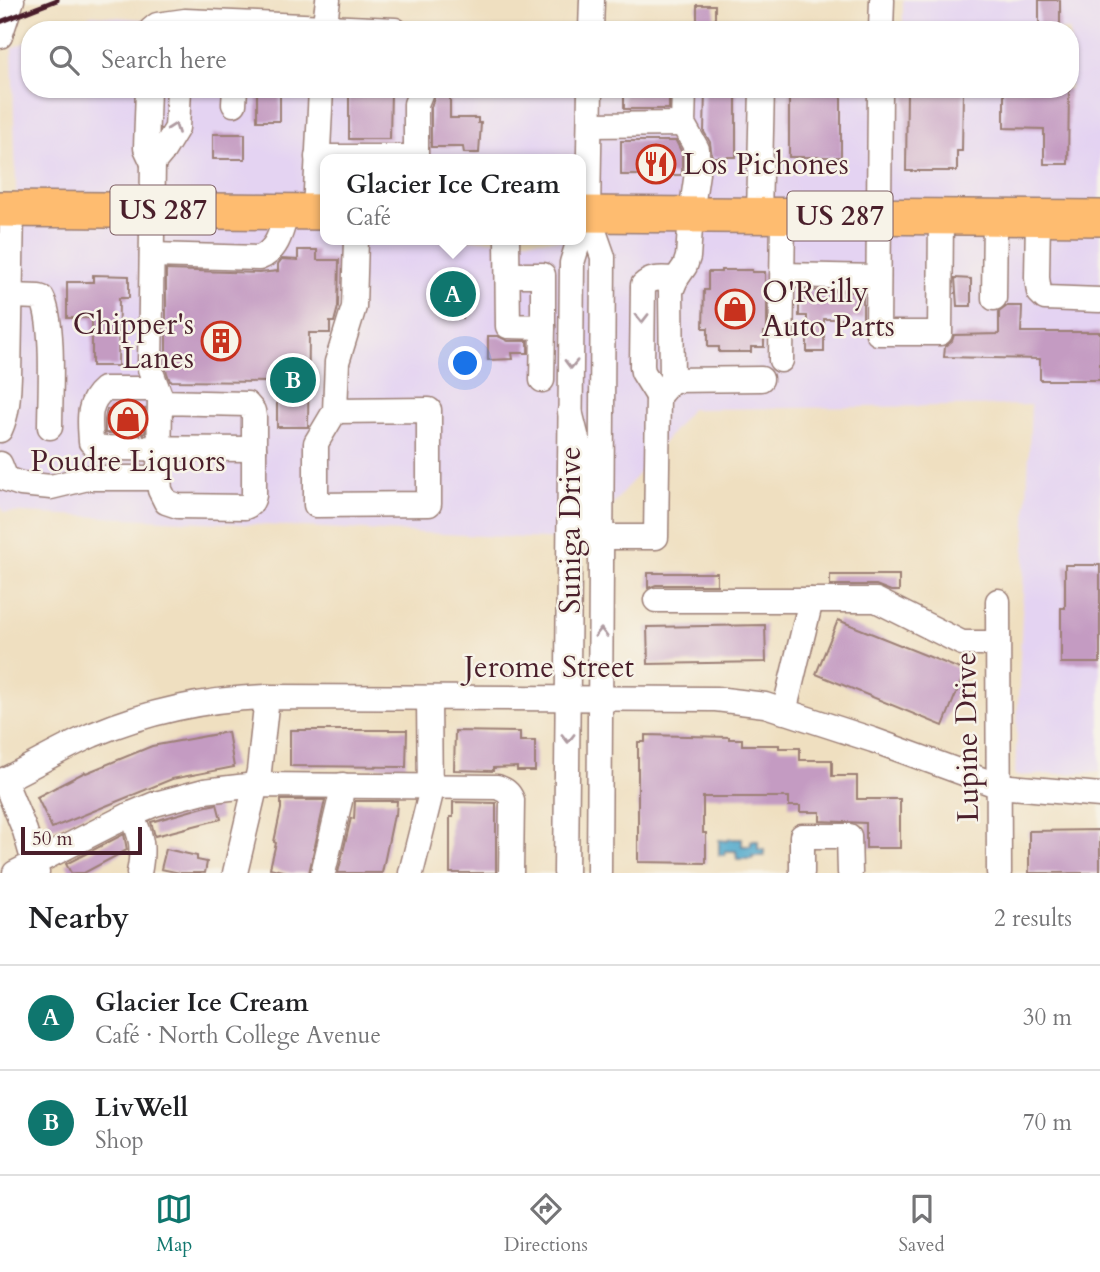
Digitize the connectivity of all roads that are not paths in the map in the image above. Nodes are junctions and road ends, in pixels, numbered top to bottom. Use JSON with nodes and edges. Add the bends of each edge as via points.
{"nodes":[{"id":1,"x":12,"y":0,"type":"edge"},
{"id":2,"x":328,"y":0,"type":"edge"},
{"id":3,"x":592,"y":0,"type":"edge"},
{"id":4,"x":881,"y":0,"type":"edge"},
{"id":5,"x":326,"y":21,"type":"edge"},
{"id":6,"x":591,"y":21,"type":"edge"},
{"id":7,"x":881,"y":21,"type":"edge"},
{"id":8,"x":0,"y":36,"type":"edge"},
{"id":9,"x":148,"y":98,"type":"edge"},
{"id":10,"x":179,"y":98,"type":"edge"},
{"id":11,"x":320,"y":98,"type":"edge"},
{"id":12,"x":418,"y":98,"type":"edge"},
{"id":13,"x":590,"y":98,"type":"edge"},
{"id":14,"x":684,"y":98,"type":"edge"},
{"id":15,"x":763,"y":98,"type":"edge"},
{"id":16,"x":880,"y":98,"type":"edge"},
{"id":17,"x":683,"y":124,"type":"junction"},
{"id":18,"x":590,"y":125,"type":"junction"},
{"id":19,"x":416,"y":154,"type":"edge"},
{"id":20,"x":317,"y":157,"type":"junction"},
{"id":21,"x":320,"y":157,"type":"edge"},
{"id":22,"x":153,"y":163,"type":"junction"},
{"id":23,"x":586,"y":176,"type":"edge"},
{"id":24,"x":6,"y":209,"type":"edge"},
{"id":25,"x":152,"y":210,"type":"junction"},
{"id":26,"x":309,"y":211,"type":"edge"},
{"id":27,"x":691,"y":215,"type":"junction"},
{"id":28,"x":771,"y":215,"type":"junction"},
{"id":29,"x":879,"y":216,"type":"junction"},
{"id":30,"x":942,"y":217,"type":"junction"},
{"id":31,"x":995,"y":217,"type":"junction"},
{"id":32,"x":1038,"y":217,"type":"junction"},
{"id":33,"x":1100,"y":218,"type":"edge"},
{"id":34,"x":586,"y":226,"type":"edge"},
{"id":35,"x":586,"y":232,"type":"edge"},
{"id":36,"x":356,"y":245,"type":"edge"},
{"id":37,"x":507,"y":245,"type":"edge"},
{"id":38,"x":577,"y":245,"type":"edge"},
{"id":39,"x":152,"y":255,"type":"junction"},
{"id":40,"x":6,"y":260,"type":"edge"},
{"id":41,"x":508,"y":275,"type":"junction"},
{"id":42,"x":783,"y":275,"type":"junction"},
{"id":43,"x":878,"y":277,"type":"junction"},
{"id":44,"x":10,"y":296,"type":"junction"},
{"id":45,"x":994,"y":298,"type":"dead end"},
{"id":46,"x":1100,"y":300,"type":"edge"},
{"id":47,"x":543,"y":327,"type":"junction"},
{"id":48,"x":781,"y":360,"type":"dead end"},
{"id":49,"x":5,"y":376,"type":"edge"},
{"id":50,"x":761,"y":379,"type":"dead end"},
{"id":51,"x":542,"y":380,"type":"dead end"},
{"id":52,"x":665,"y":388,"type":"junction"},
{"id":53,"x":158,"y":396,"type":"junction"},
{"id":54,"x":335,"y":411,"type":"junction"},
{"id":55,"x":570,"y":411,"type":"junction"},
{"id":56,"x":50,"y":427,"type":"dead end"},
{"id":57,"x":0,"y":430,"type":"edge"},
{"id":58,"x":159,"y":447,"type":"junction"},
{"id":59,"x":254,"y":449,"type":"junction"},
{"id":60,"x":0,"y":464,"type":"edge"},
{"id":61,"x":159,"y":478,"type":"junction"},
{"id":62,"x":601,"y":537,"type":"junction"},
{"id":63,"x":656,"y":600,"type":"dead end"},
{"id":64,"x":811,"y":600,"type":"junction"},
{"id":65,"x":998,"y":601,"type":"dead end"},
{"id":66,"x":997,"y":643,"type":"junction"},
{"id":67,"x":267,"y":697,"type":"junction"},
{"id":68,"x":429,"y":699,"type":"junction"},
{"id":69,"x":568,"y":699,"type":"junction"},
{"id":70,"x":600,"y":699,"type":"junction"},
{"id":71,"x":785,"y":712,"type":"junction"},
{"id":72,"x":2,"y":781,"type":"edge"},
{"id":73,"x":256,"y":785,"type":"junction"},
{"id":74,"x":342,"y":785,"type":"junction"},
{"id":75,"x":431,"y":786,"type":"junction"},
{"id":76,"x":999,"y":786,"type":"junction"},
{"id":77,"x":1100,"y":795,"type":"edge"},
{"id":78,"x":131,"y":814,"type":"junction"},
{"id":79,"x":29,"y":870,"type":"edge"},
{"id":80,"x":139,"y":873,"type":"edge"},
{"id":81,"x":235,"y":873,"type":"edge"},
{"id":82,"x":323,"y":873,"type":"edge"},
{"id":83,"x":411,"y":873,"type":"edge"},
{"id":84,"x":511,"y":873,"type":"edge"},
{"id":85,"x":566,"y":873,"type":"edge"},
{"id":86,"x":599,"y":873,"type":"edge"},
{"id":87,"x":802,"y":873,"type":"edge"},
{"id":88,"x":850,"y":873,"type":"edge"},
{"id":89,"x":999,"y":873,"type":"edge"}],
"edges":[{"from":1,"to":8,"type":"street"},
{"from":2,"to":5,"type":"street"},
{"from":3,"to":6,"type":"street"},
{"from":4,"to":7,"type":"street"},
{"from":9,"to":22,"type":"street","via":[[146,148]]},
{"from":22,"to":10,"type":"street","one_way":true,"via":[[177,128]]},
{"from":11,"to":20,"type":"street"},
{"from":12,"to":19,"type":"street"},
{"from":13,"to":18,"type":"street"},
{"from":14,"to":17,"type":"street"},
{"from":15,"to":28,"type":"street"},
{"from":16,"to":29,"type":"street"},
{"from":17,"to":18,"type":"street"},
{"from":17,"to":27,"type":"street","via":[[697,149]]},
{"from":18,"to":23,"type":"street"},
{"from":20,"to":21,"type":"street"},
{"from":20,"to":26,"type":"street"},
{"from":22,"to":25,"type":"street"},
{"from":24,"to":25,"type":"highway","number":"US 287"},
{"from":24,"to":40,"type":"street"},
{"from":25,"to":26,"type":"highway","number":"US 287"},
{"from":25,"to":39,"type":"street"},
{"from":26,"to":39,"type":"street","via":[[259,258]]},
{"from":27,"to":28,"type":"highway","number":"US 287"},
{"from":27,"to":34,"type":"highway","number":"US 287"},
{"from":27,"to":52,"type":"street","via":[[688,257],[671,291]]},
{"from":28,"to":29,"type":"highway","number":"US 287"},
{"from":28,"to":42,"type":"street"},
{"from":29,"to":30,"type":"highway","number":"US 287"},
{"from":29,"to":43,"type":"street"},
{"from":30,"to":31,"type":"highway","number":"US 287"},
{"from":30,"to":43,"type":"street","via":[[940,333],[878,333]]},
{"from":31,"to":32,"type":"highway","number":"US 287"},
{"from":31,"to":45,"type":"street"},
{"from":32,"to":33,"type":"highway","number":"US 287"},
{"from":32,"to":46,"type":"street","via":[[1039,292],[1045,298]]},
{"from":35,"to":62,"type":"street","name":"Suniga Drive","via":[[603,257]]},
{"from":36,"to":54,"type":"street","via":[[354,307],[337,362]]},
{"from":37,"to":41,"type":"street"},
{"from":38,"to":55,"type":"street","name":"Suniga Drive","one_way":true,"via":[[572,263]]},
{"from":39,"to":53,"type":"street","via":[[150,369]]},
{"from":40,"to":44,"type":"street"},
{"from":41,"to":47,"type":"street","via":[[508,326]]},
{"from":41,"to":47,"type":"street","via":[[543,275]]},
{"from":42,"to":43,"type":"street"},
{"from":42,"to":48,"type":"street"},
{"from":44,"to":49,"type":"street"},
{"from":44,"to":56,"type":"street","via":[[44,301],[50,342]]},
{"from":47,"to":51,"type":"street"},
{"from":49,"to":57,"type":"street","via":[[8,403]]},
{"from":50,"to":52,"type":"street"},
{"from":52,"to":62,"type":"street","via":[[656,537]]},
{"from":53,"to":58,"type":"street"},
{"from":53,"to":58,"type":"street","via":[[104,389],[95,397],[89,414],[91,442],[97,447]]},
{"from":53,"to":59,"type":"street","via":[[247,404],[254,416]]},
{"from":54,"to":54,"type":"street","via":[[316,443],[316,505],[429,504],[429,410]]},
{"from":55,"to":62,"type":"street","via":[[588,482],[589,526]]},
{"from":55,"to":69,"type":"street","name":"Suniga Drive"},
{"from":58,"to":59,"type":"street"},
{"from":58,"to":61,"type":"street"},
{"from":59,"to":61,"type":"street","via":[[254,495],[249,506],[178,506],[166,502]]},
{"from":60,"to":61,"type":"street","via":[[6,479],[36,486],[88,478]]},
{"from":70,"to":62,"type":"street","name":"Suniga Drive","one_way":true},
{"from":63,"to":64,"type":"street"},
{"from":64,"to":66,"type":"street","via":[[876,600],[962,643]]},
{"from":64,"to":71,"type":"street"},
{"from":65,"to":66,"type":"street","name":"Lupine Drive"},
{"from":66,"to":76,"type":"street","name":"Lupine Drive"},
{"from":67,"to":68,"type":"street","name":"Jerome Street"},
{"from":67,"to":72,"type":"street","name":"Jerome Street","via":[[216,701],[124,723]]},
{"from":67,"to":73,"type":"street"},
{"from":68,"to":69,"type":"street","name":"Jerome Street"},
{"from":68,"to":75,"type":"street"},
{"from":69,"to":70,"type":"street","name":"Jerome Street"},
{"from":69,"to":85,"type":"street","name":"Suniga Drive","one_way":true},
{"from":70,"to":71,"type":"street","name":"Jerome Street","via":[[716,699]]},
{"from":70,"to":86,"type":"street","name":"Suniga Drive"},
{"from":71,"to":76,"type":"street","name":"Jerome Street"},
{"from":72,"to":79,"type":"street","via":[[24,831]]},
{"from":73,"to":74,"type":"street"},
{"from":73,"to":78,"type":"street","via":[[191,793]]},
{"from":73,"to":81,"type":"street"},
{"from":74,"to":75,"type":"street"},
{"from":74,"to":82,"type":"street"},
{"from":75,"to":83,"type":"street"},
{"from":75,"to":84,"type":"street","via":[[497,787],[510,794]]},
{"from":76,"to":77,"type":"street","name":"Jerome Street"},
{"from":76,"to":89,"type":"street","name":"Lupine Drive"},
{"from":78,"to":79,"type":"street"},
{"from":78,"to":80,"type":"street","via":[[142,838]]},
{"from":87,"to":88,"type":"street","via":[[802,836],[849,836]]}]}
